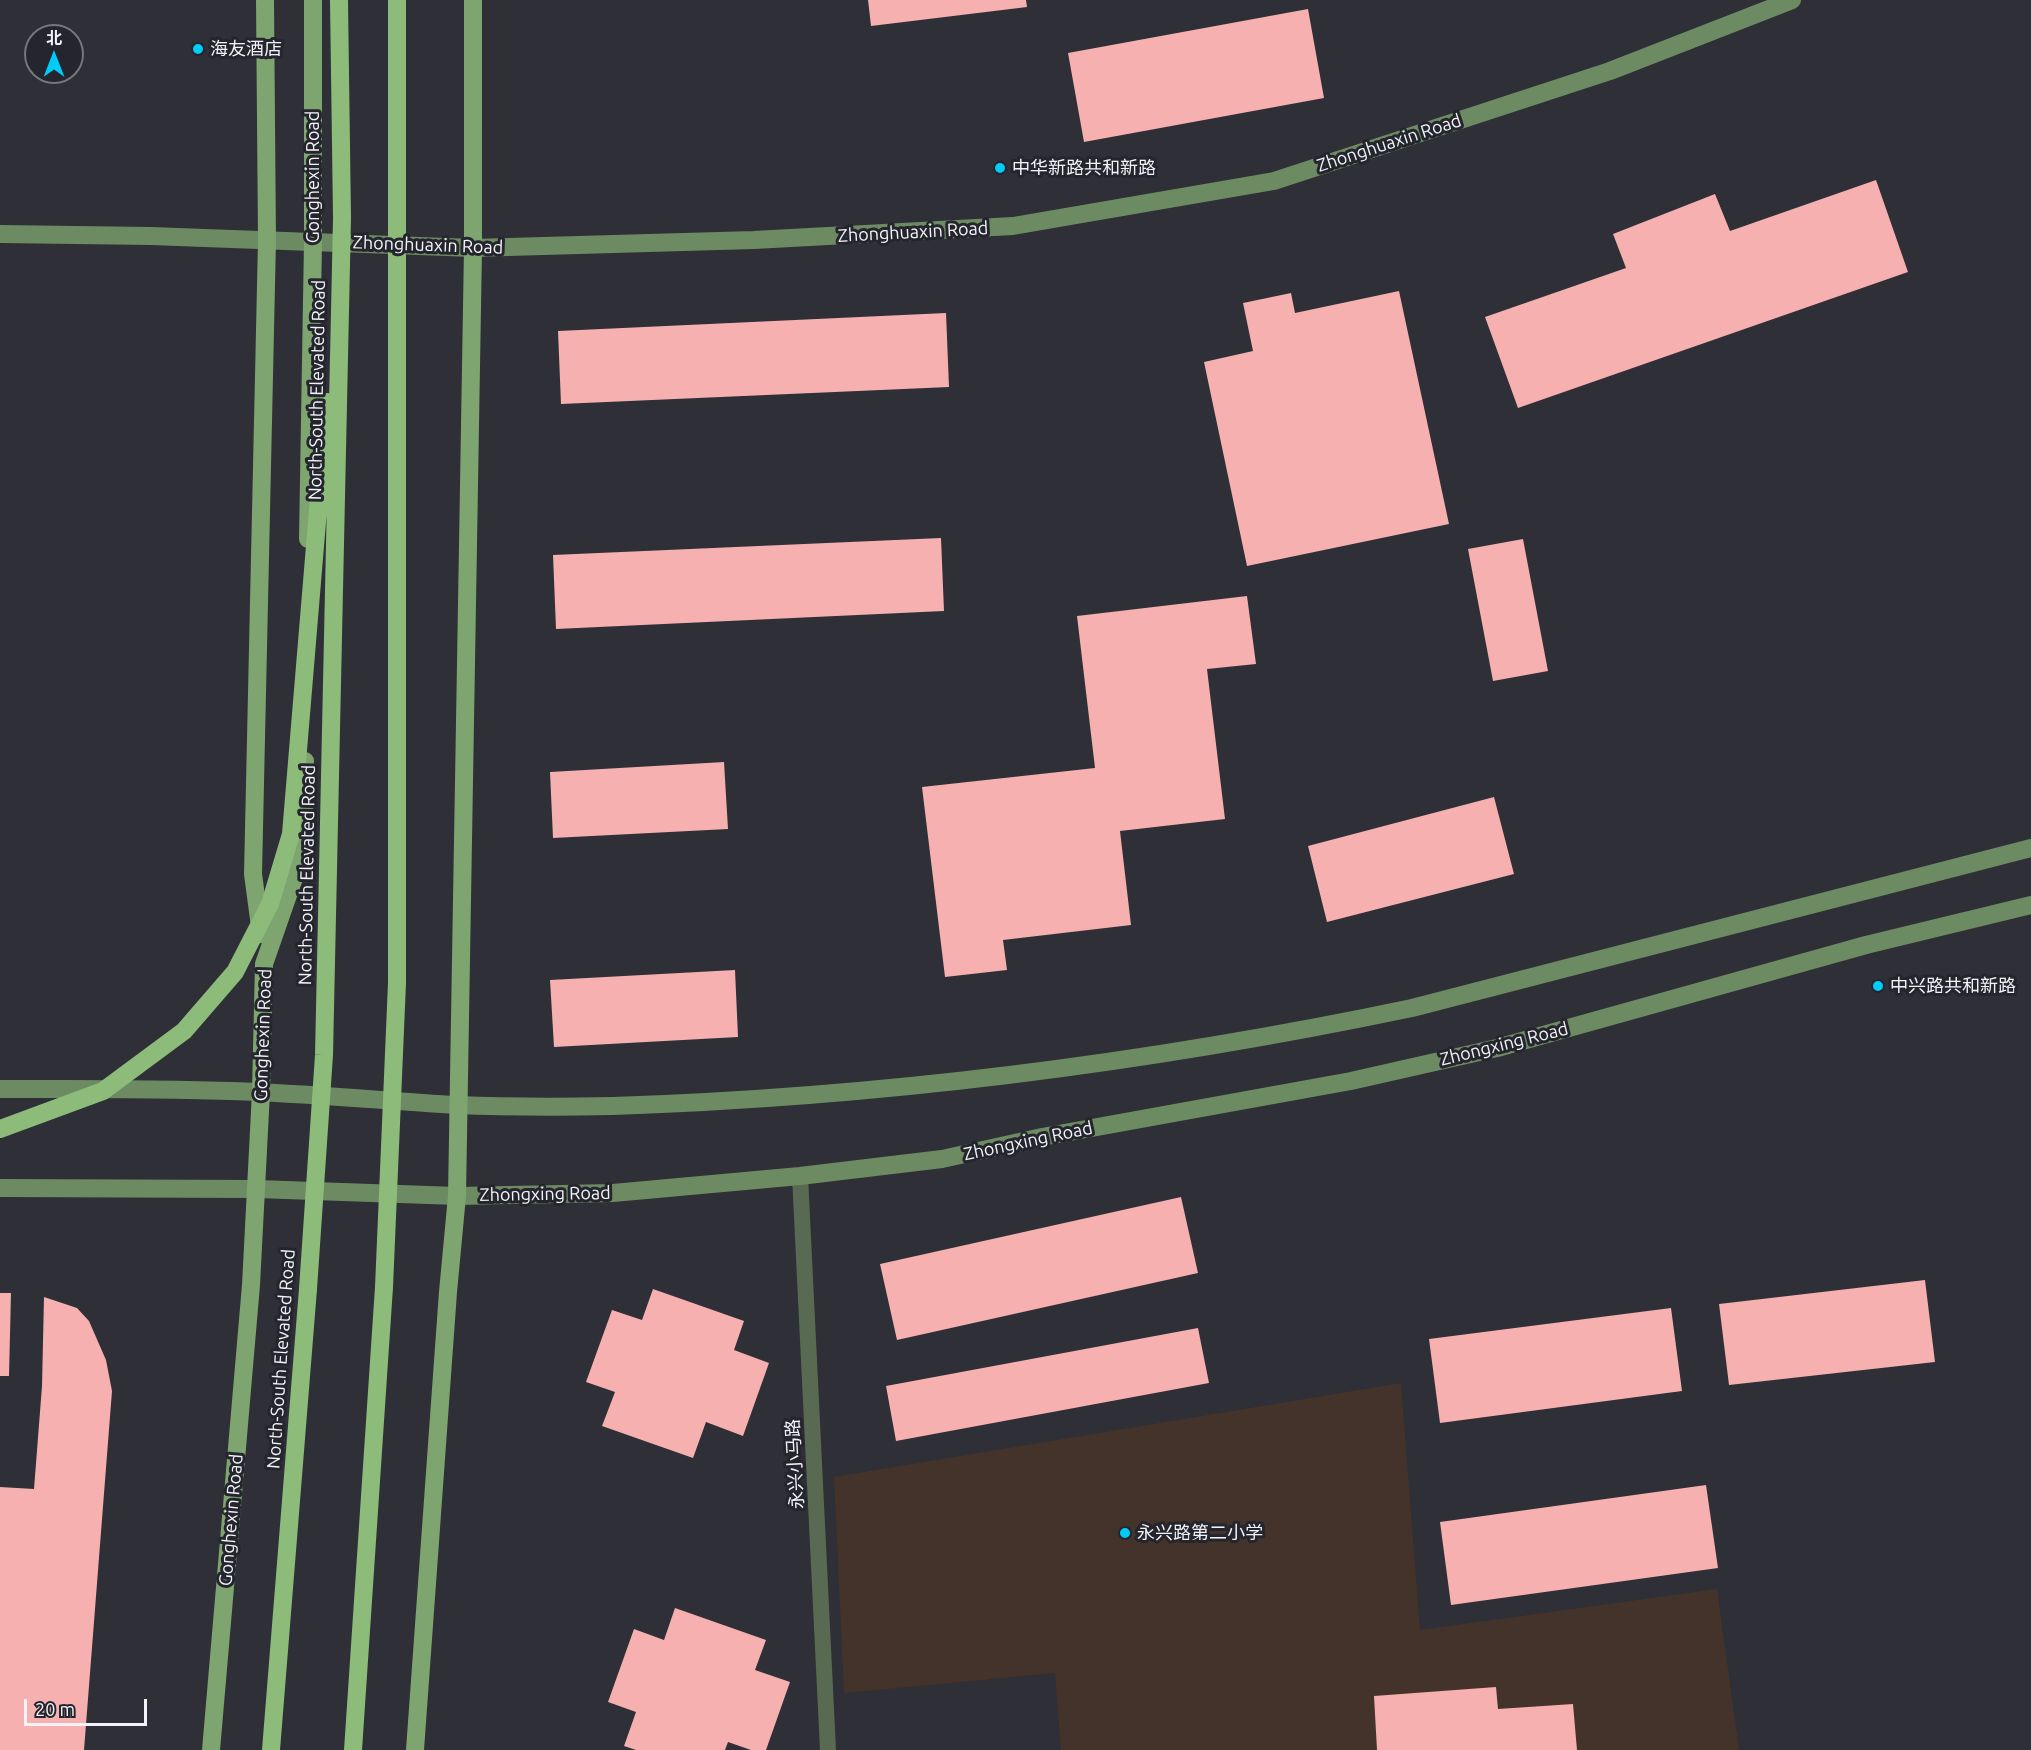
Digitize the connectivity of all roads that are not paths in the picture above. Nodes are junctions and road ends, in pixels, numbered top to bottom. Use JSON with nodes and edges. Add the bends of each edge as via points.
{"nodes":[{"id":1,"x":265,"y":0,"type":"edge"},
{"id":2,"x":313,"y":0,"type":"edge"},
{"id":3,"x":339,"y":0,"type":"edge"},
{"id":4,"x":397,"y":0,"type":"edge"},
{"id":5,"x":473,"y":0,"type":"edge"},
{"id":6,"x":1792,"y":0,"type":"edge"},
{"id":7,"x":342,"y":218,"type":"junction"},
{"id":8,"x":0,"y":234,"type":"edge"},
{"id":9,"x":267,"y":240,"type":"junction"},
{"id":10,"x":313,"y":241,"type":"junction"},
{"id":11,"x":473,"y":248,"type":"junction"},
{"id":12,"x":2031,"y":848,"type":"edge"},
{"id":13,"x":2031,"y":905,"type":"edge"},
{"id":14,"x":264,"y":964,"type":"junction"},
{"id":15,"x":0,"y":1089,"type":"edge"},
{"id":16,"x":261,"y":1092,"type":"junction"},
{"id":17,"x":460,"y":1105,"type":"junction"},
{"id":18,"x":0,"y":1129,"type":"edge"},
{"id":19,"x":800,"y":1176,"type":"junction"},
{"id":20,"x":0,"y":1188,"type":"edge"},
{"id":21,"x":257,"y":1189,"type":"junction"},
{"id":22,"x":457,"y":1196,"type":"junction"},
{"id":23,"x":211,"y":1750,"type":"edge"},
{"id":24,"x":271,"y":1750,"type":"edge"},
{"id":25,"x":353,"y":1750,"type":"edge"},
{"id":26,"x":415,"y":1750,"type":"edge"},
{"id":27,"x":828,"y":1750,"type":"edge"}],
"edges":[{"from":1,"to":9,"type":"main road"},
{"from":2,"to":10,"type":"main road","name":"Gonghexin Road"},
{"from":3,"to":7,"type":"highway","name":"North-South Elevated Road"},
{"from":4,"to":25,"type":"highway","bridge":true,"via":[[397,983],[384,1287]]},
{"from":5,"to":11,"type":"main road"},
{"from":6,"to":11,"type":"main road","name":"Zhonghuaxin Road","via":[[1610,71],[1274,181],[1013,226],[754,240]]},
{"from":7,"to":18,"type":"highway","bridge":true,"via":[[291,834],[270,904],[235,972],[184,1031],[103,1091]]},
{"from":7,"to":24,"type":"highway","name":"North-South Elevated Road","bridge":true,"via":[[324,1055]]},
{"from":8,"to":9,"type":"main road","name":"Zhonghuaxin Road"},
{"from":9,"to":10,"type":"main road","name":"Zhonghuaxin Road"},
{"from":9,"to":14,"type":"main road","via":[[253,874]]},
{"from":10,"to":11,"type":"main road","name":"Zhonghuaxin Road"},
{"from":10,"to":14,"type":"main road","name":"Gonghexin Road","via":[[303,852]]},
{"from":11,"to":17,"type":"main road"},
{"from":12,"to":17,"type":"main road","via":[[1412,1008],[1191,1049],[938,1085],[824,1094],[610,1106]]},
{"from":13,"to":19,"type":"main road","name":"Zhongxing Road","via":[[1866,945],[1497,1048],[1351,1081],[1042,1137],[942,1160]]},
{"from":14,"to":16,"type":"main road","name":"Gonghexin Road"},
{"from":15,"to":16,"type":"main road"},
{"from":16,"to":17,"type":"main road"},
{"from":16,"to":21,"type":"main road","name":"Gonghexin Road"},
{"from":17,"to":22,"type":"main road"},
{"from":19,"to":22,"type":"main road","name":"Zhongxing Road","via":[[613,1193]]},
{"from":19,"to":27,"type":"lane","name":"永兴小马路"},
{"from":20,"to":21,"type":"main road","name":"Zhongxing Road"},
{"from":21,"to":22,"type":"main road","name":"Zhongxing Road"},
{"from":21,"to":23,"type":"main road","name":"Gonghexin Road"},
{"from":22,"to":26,"type":"main road"}]}
